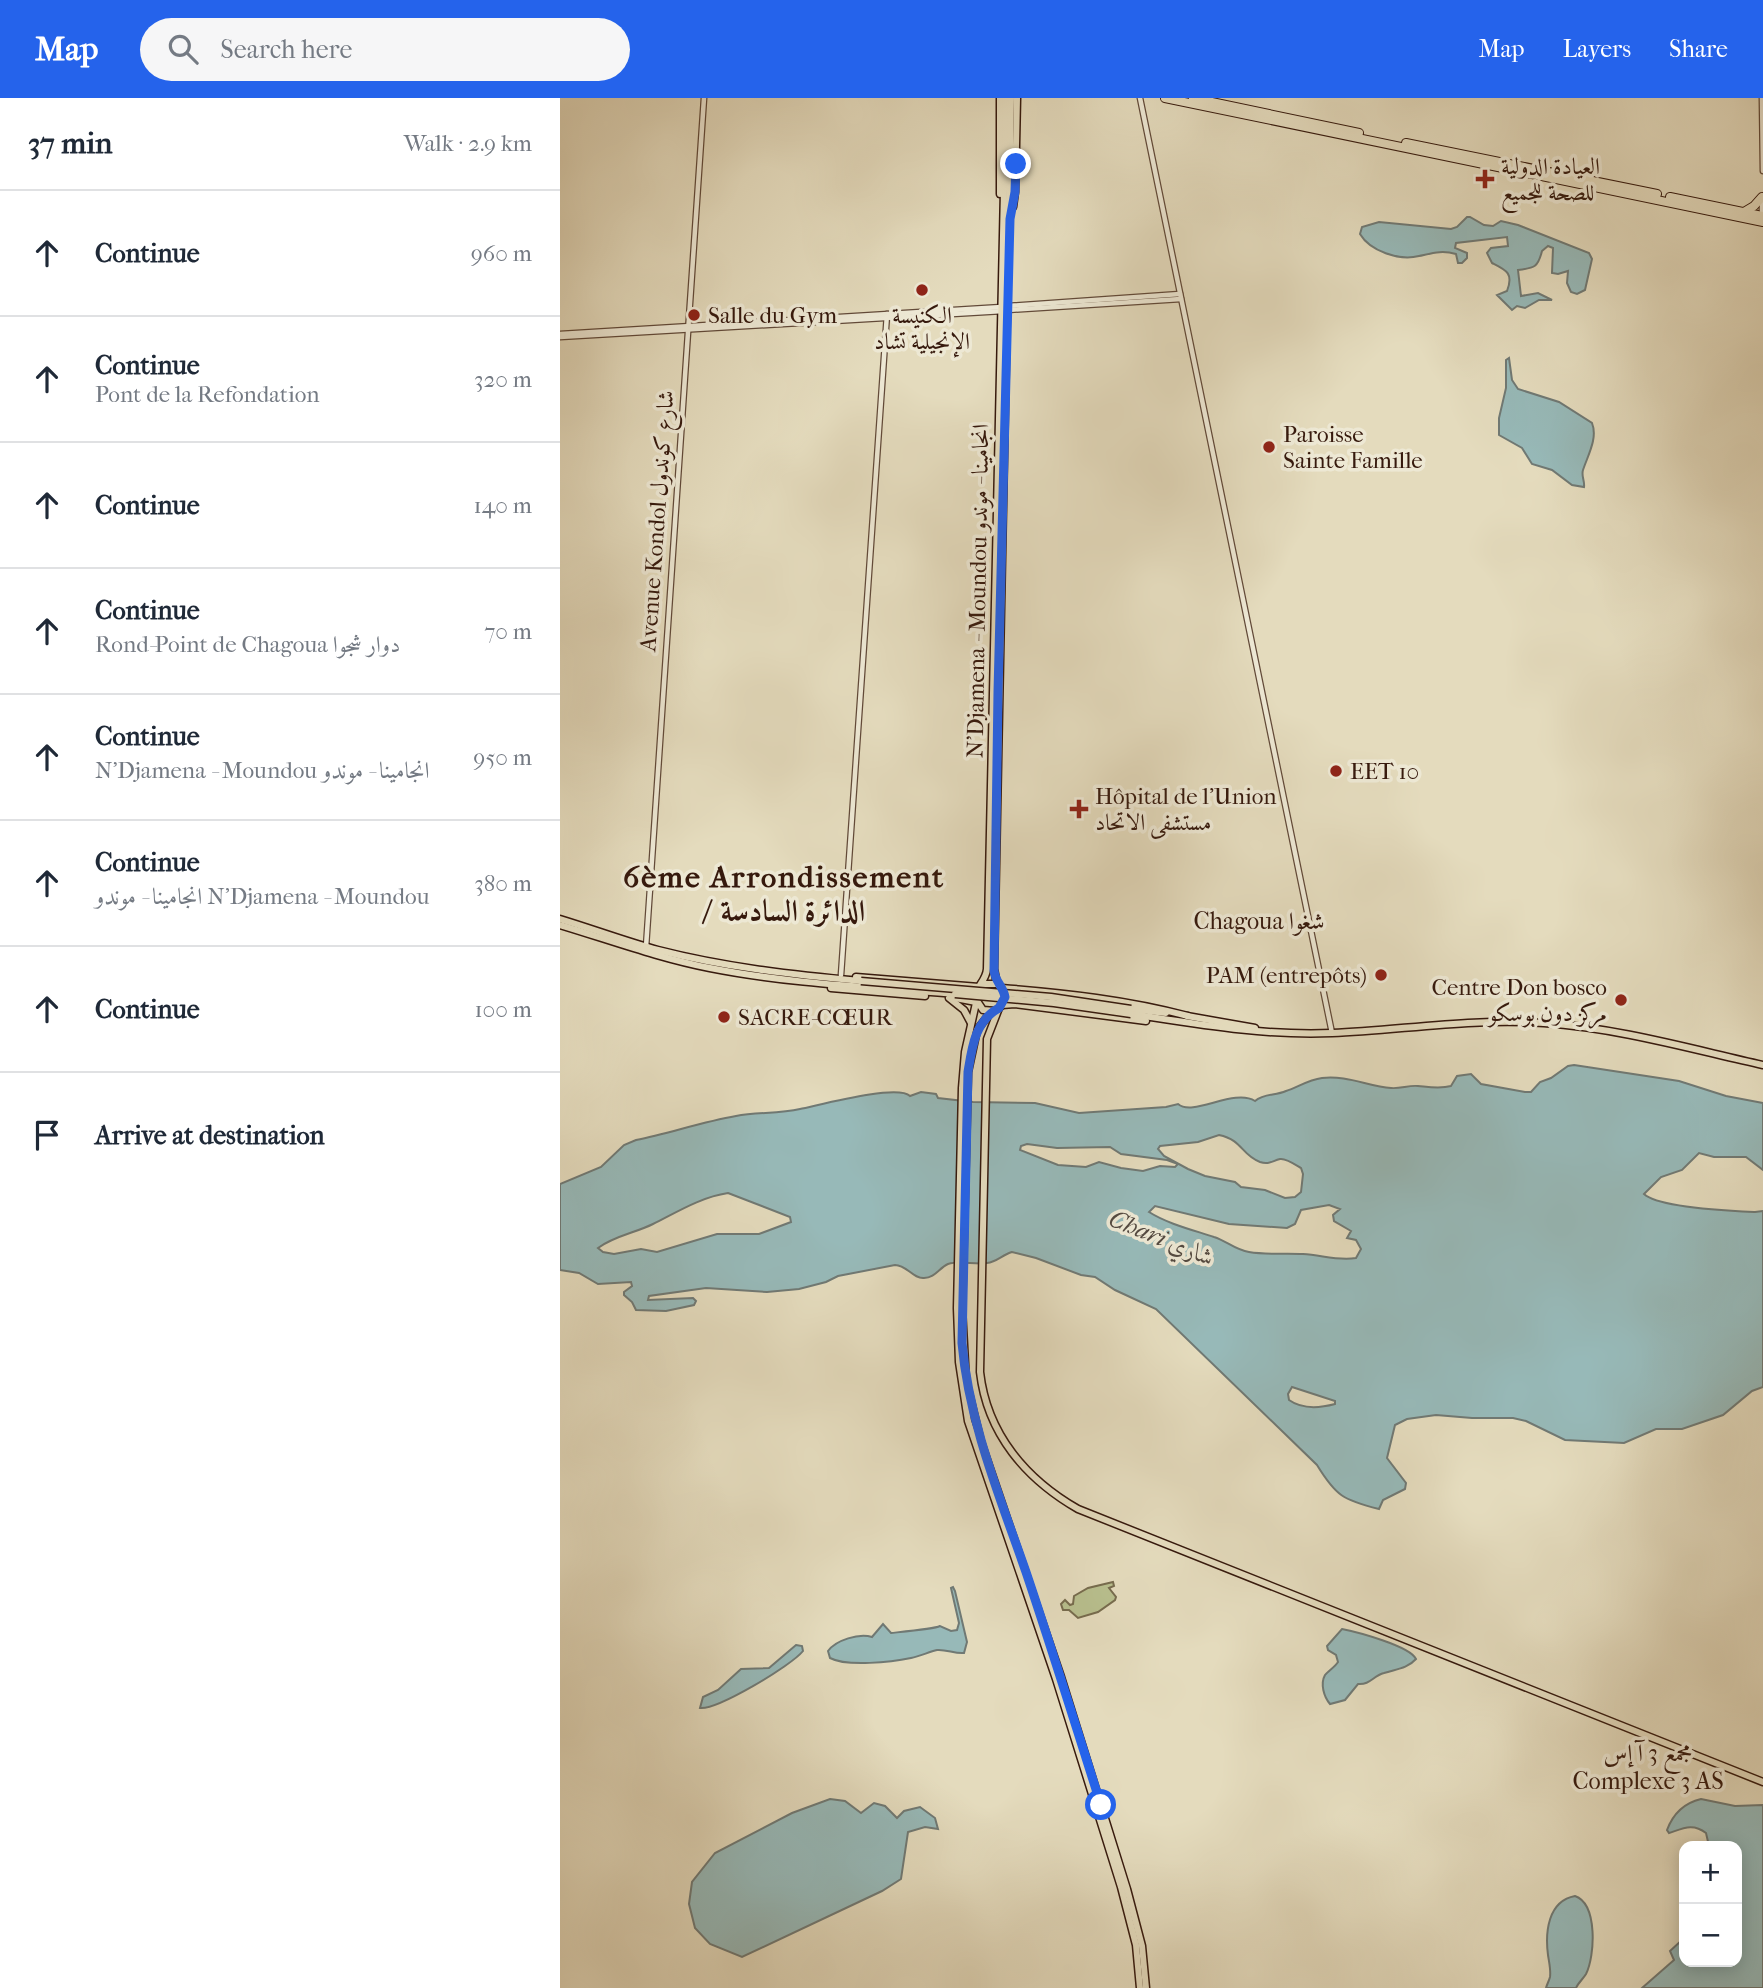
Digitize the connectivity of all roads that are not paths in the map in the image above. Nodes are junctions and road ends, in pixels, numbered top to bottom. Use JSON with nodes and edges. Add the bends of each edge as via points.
{"nodes":[{"id":1,"x":704,"y":98,"type":"edge"},
{"id":2,"x":1000,"y":98,"type":"edge"},
{"id":3,"x":1009,"y":98,"type":"edge"},
{"id":4,"x":1017,"y":98,"type":"edge"},
{"id":5,"x":1140,"y":98,"type":"edge"},
{"id":6,"x":1165,"y":98,"type":"edge"},
{"id":7,"x":1193,"y":98,"type":"edge"},
{"id":8,"x":1762,"y":98,"type":"edge"},
{"id":9,"x":1763,"y":171,"type":"edge"},
{"id":10,"x":1763,"y":195,"type":"edge"},
{"id":11,"x":1744,"y":212,"type":"junction"},
{"id":12,"x":1763,"y":219,"type":"edge"},
{"id":13,"x":1006,"y":221,"type":"junction"},
{"id":14,"x":1180,"y":297,"type":"junction"},
{"id":15,"x":1006,"y":308,"type":"junction"},
{"id":16,"x":887,"y":315,"type":"junction"},
{"id":17,"x":689,"y":328,"type":"junction"},
{"id":18,"x":560,"y":336,"type":"edge"},
{"id":19,"x":560,"y":919,"type":"edge"},
{"id":20,"x":560,"y":925,"type":"edge"},
{"id":21,"x":646,"y":947,"type":"junction"},
{"id":22,"x":802,"y":975,"type":"junction"},
{"id":23,"x":841,"y":975,"type":"junction"},
{"id":24,"x":795,"y":982,"type":"junction"},
{"id":25,"x":861,"y":984,"type":"junction"},
{"id":26,"x":981,"y":985,"type":"junction"},
{"id":27,"x":1000,"y":986,"type":"junction"},
{"id":28,"x":948,"y":997,"type":"junction"},
{"id":29,"x":976,"y":1002,"type":"junction"},
{"id":30,"x":1001,"y":1007,"type":"junction"},
{"id":31,"x":991,"y":1012,"type":"junction"},
{"id":32,"x":1187,"y":1019,"type":"junction"},
{"id":33,"x":971,"y":1023,"type":"junction"},
{"id":34,"x":1332,"y":1033,"type":"junction"},
{"id":35,"x":1763,"y":1065,"type":"edge"},
{"id":36,"x":965,"y":1088,"type":"junction"},
{"id":37,"x":961,"y":1275,"type":"junction"},
{"id":38,"x":1763,"y":1782,"type":"edge"},
{"id":39,"x":1140,"y":1988,"type":"edge"},
{"id":40,"x":1146,"y":1988,"type":"edge"}],
"edges":[{"from":1,"to":17,"type":"street","name":"Avenue Kondol شارع كوندول"},
{"from":2,"to":13,"type":"main road","via":[[1000,211]]},
{"from":3,"to":13,"type":"main road"},
{"from":4,"to":13,"type":"main road","via":[[1015,192]]},
{"from":5,"to":14,"type":"street"},
{"from":6,"to":12,"type":"highway"},
{"from":7,"to":11,"type":"highway"},
{"from":8,"to":9,"type":"street"},
{"from":10,"to":11,"type":"highway"},
{"from":10,"to":12,"type":"street"},
{"from":11,"to":12,"type":"highway"},
{"from":13,"to":15,"type":"main road"},
{"from":14,"to":15,"type":"street"},
{"from":14,"to":34,"type":"street"},
{"from":15,"to":16,"type":"street"},
{"from":15,"to":26,"type":"main road","name":"N'Djamena - Moundou انجامينا - موندو","via":[[997,449],[987,969]]},
{"from":15,"to":27,"type":"main road","name":"N'Djamena - Moundou انجامينا - موندو","via":[[994,970]]},
{"from":16,"to":17,"type":"street"},
{"from":16,"to":23,"type":"street"},
{"from":17,"to":18,"type":"street"},
{"from":17,"to":21,"type":"street","name":"Avenue Kondol شارع كوندول"},
{"from":19,"to":21,"type":"main road"},
{"from":20,"to":24,"type":"main road","via":[[683,962]]},
{"from":21,"to":22,"type":"main road"},
{"from":22,"to":23,"type":"main road"},
{"from":22,"to":25,"type":"main road"},
{"from":23,"to":26,"type":"main road"},
{"from":24,"to":25,"type":"main road"},
{"from":24,"to":28,"type":"main road","via":[[859,992]]},
{"from":25,"to":32,"type":"main road","bridge":true},
{"from":26,"to":27,"type":"main road"},
{"from":26,"to":29,"type":"main road"},
{"from":27,"to":30,"type":"main road","via":[[1005,997]]},
{"from":27,"to":32,"type":"main road","via":[[1158,1008]]},
{"from":28,"to":29,"type":"main road"},
{"from":28,"to":33,"type":"main road"},
{"from":29,"to":31,"type":"main road"},
{"from":29,"to":33,"type":"main road"},
{"from":30,"to":31,"type":"main road"},
{"from":30,"to":32,"type":"main road","via":[[1015,1004],[1171,1023]]},
{"from":30,"to":38,"type":"main road","via":[[987,1034],[979,1372],[1001,1437],[1027,1473],[1078,1509]]},
{"from":31,"to":36,"type":"main road","via":[[974,1040]]},
{"from":32,"to":34,"type":"main road","via":[[1268,1031]]},
{"from":33,"to":36,"type":"main road"},
{"from":34,"to":35,"type":"main road","via":[[1542,1023],[1640,1037]]},
{"from":36,"to":37,"type":"main road"},
{"from":37,"to":39,"type":"main road","via":[[957,1343],[968,1421],[1118,1876],[1136,1945]]},
{"from":37,"to":40,"type":"main road","via":[[962,1343],[974,1419],[1127,1889],[1142,1945]]}]}
